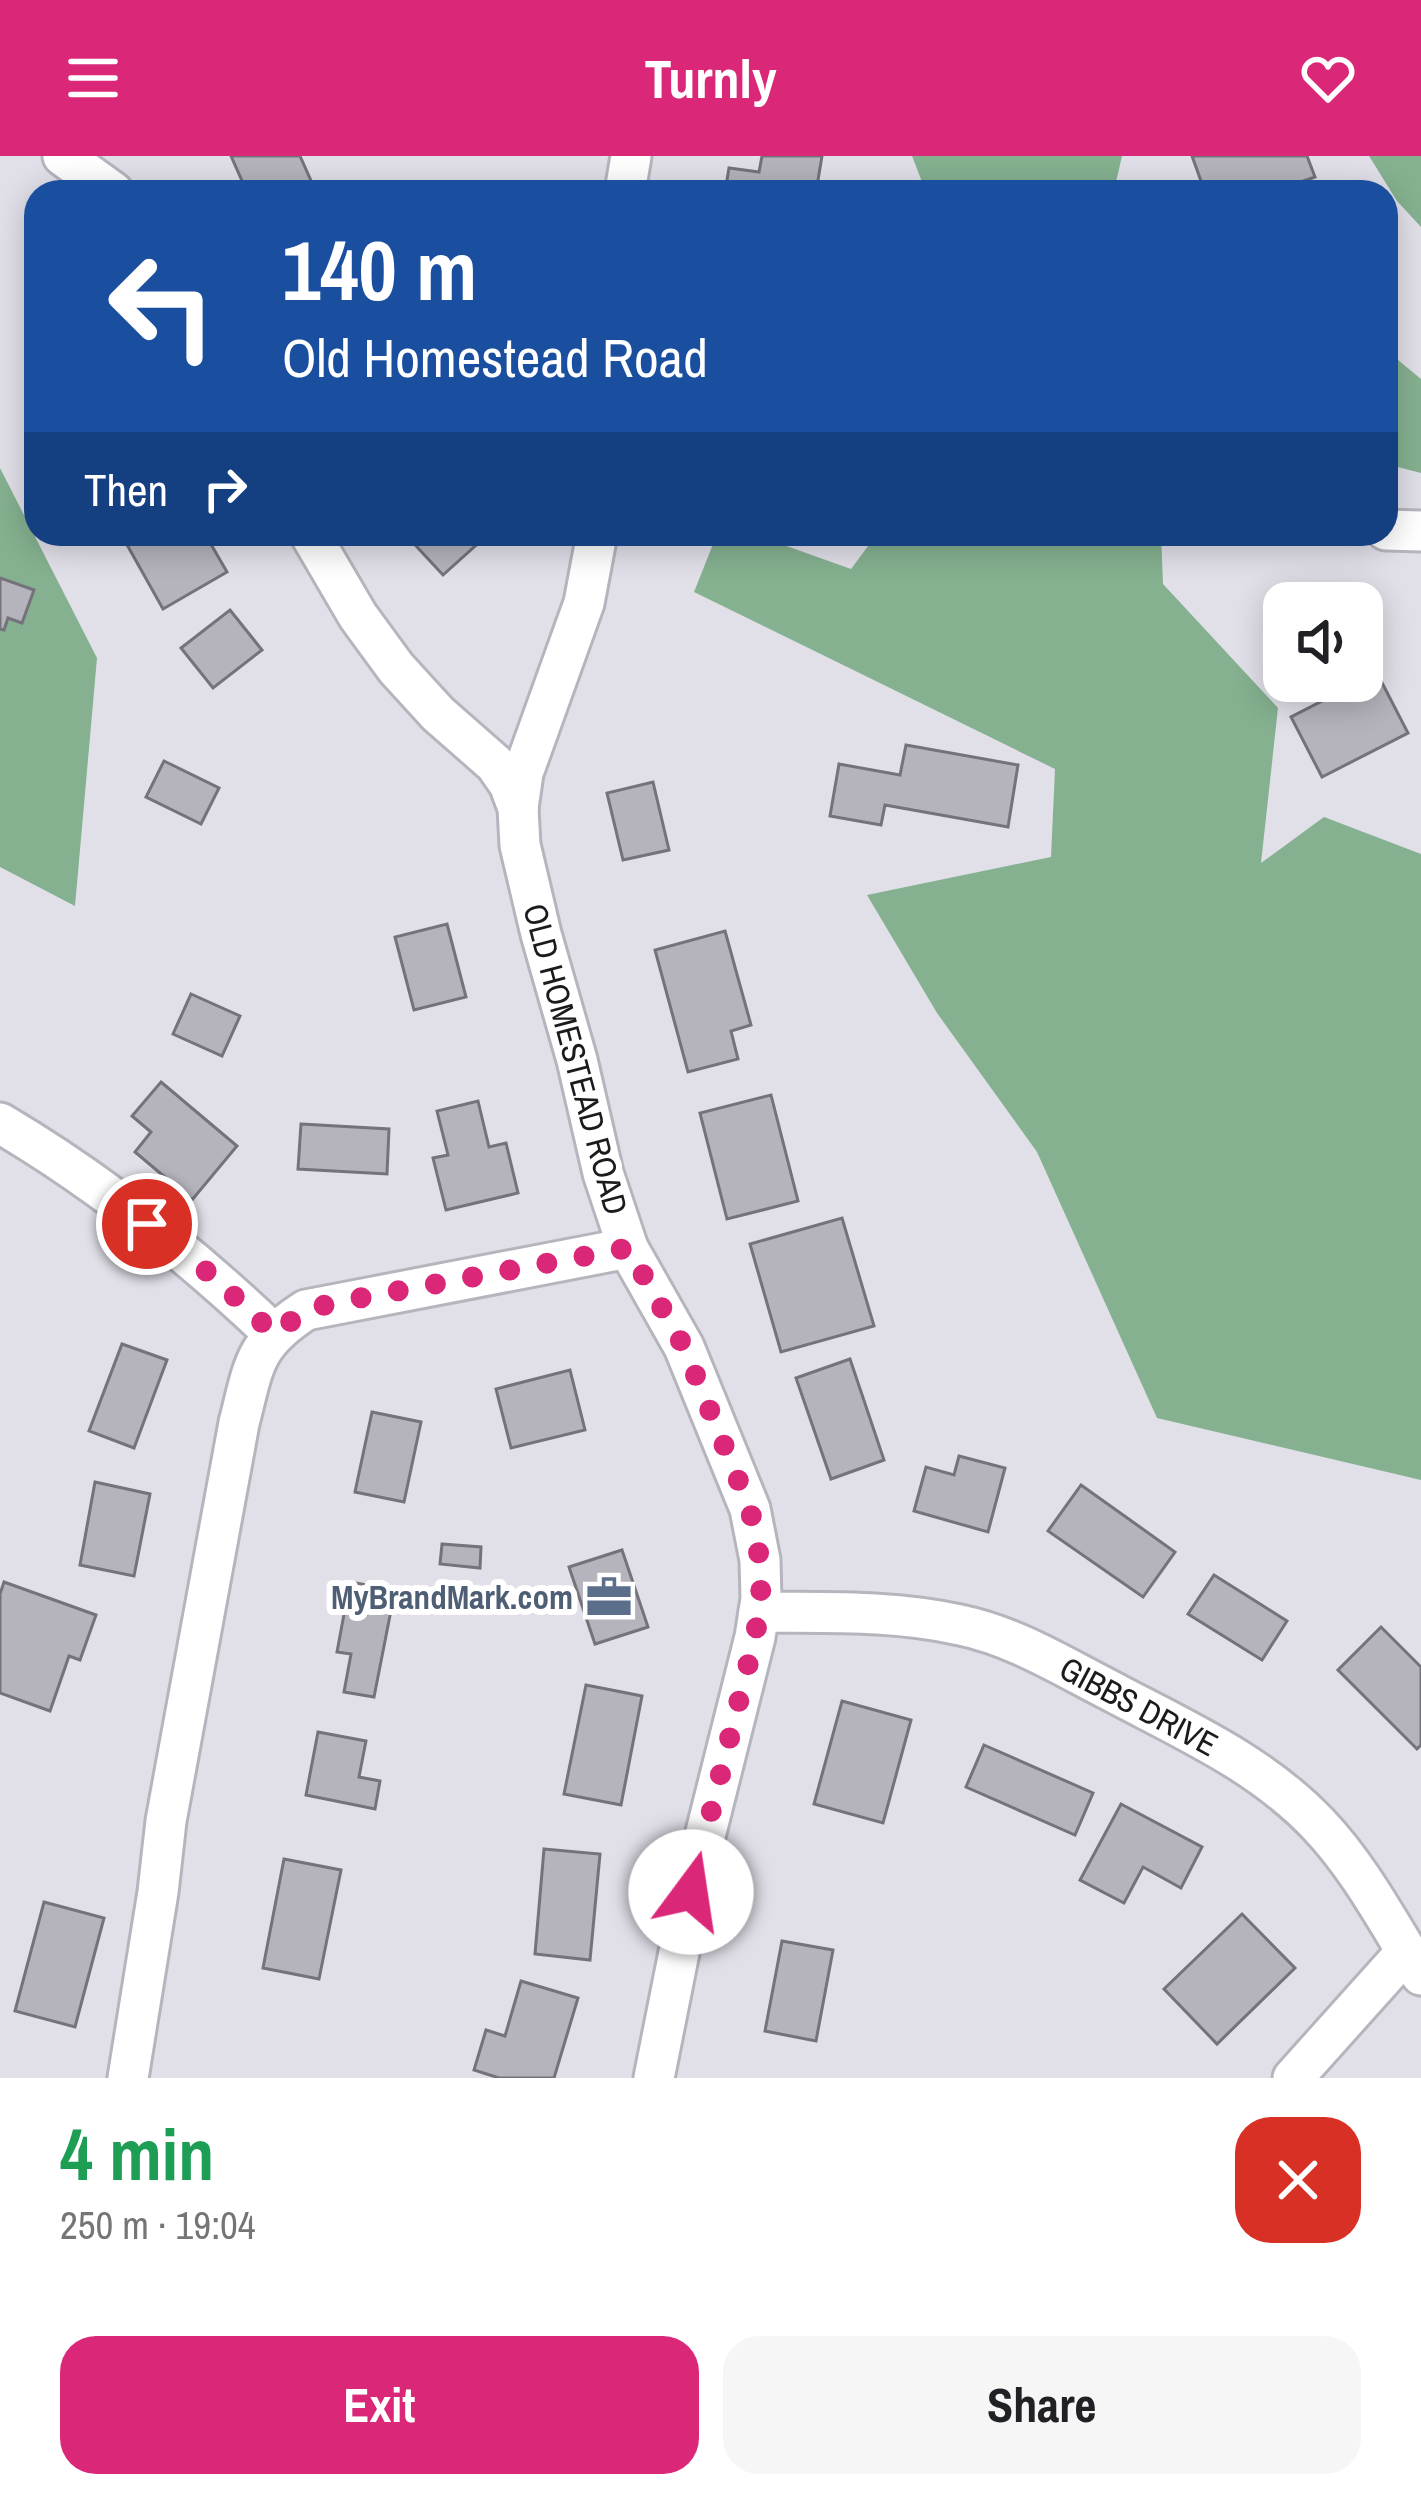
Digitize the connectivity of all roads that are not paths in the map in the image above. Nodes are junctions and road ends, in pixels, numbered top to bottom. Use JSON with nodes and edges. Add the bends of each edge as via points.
{"nodes":[{"id":1,"x":63,"y":156,"type":"edge"},
{"id":2,"x":96,"y":180,"type":"edge"},
{"id":3,"x":317,"y":546,"type":"edge"},
{"id":4,"x":595,"y":546,"type":"edge"},
{"id":5,"x":518,"y":808,"type":"junction"},
{"id":6,"x":0,"y":1123,"type":"edge"},
{"id":7,"x":628,"y":1248,"type":"junction"},
{"id":8,"x":274,"y":1334,"type":"junction"},
{"id":9,"x":759,"y":1612,"type":"junction"},
{"id":10,"x":1414,"y":1964,"type":"edge"},
{"id":11,"x":128,"y":2078,"type":"edge"},
{"id":12,"x":654,"y":2078,"type":"edge"},
{"id":13,"x":1293,"y":2078,"type":"edge"}],
"edges":[{"from":1,"to":2,"type":"street"},
{"from":3,"to":5,"type":"street","name":"OLD HOMESTEAD ROAD","via":[[396,668],[495,764]]},
{"from":4,"to":5,"type":"street"},
{"from":5,"to":7,"type":"street","name":"OLD HOMESTEAD ROAD","via":[[541,934]]},
{"from":6,"to":8,"type":"street","via":[[112,1197]]},
{"from":7,"to":8,"type":"street","name":"OLD HOMESTEAD ROAD","via":[[333,1303],[306,1310]]},
{"from":7,"to":9,"type":"street","via":[[684,1347],[750,1509]]},
{"from":8,"to":11,"type":"street","via":[[254,1367],[239,1423]]},
{"from":9,"to":10,"type":"street","name":"GIBBS DRIVE","via":[[907,1615],[966,1626],[1024,1646],[1240,1759],[1321,1826]]},
{"from":9,"to":12,"type":"street"},
{"from":10,"to":13,"type":"street"}]}
